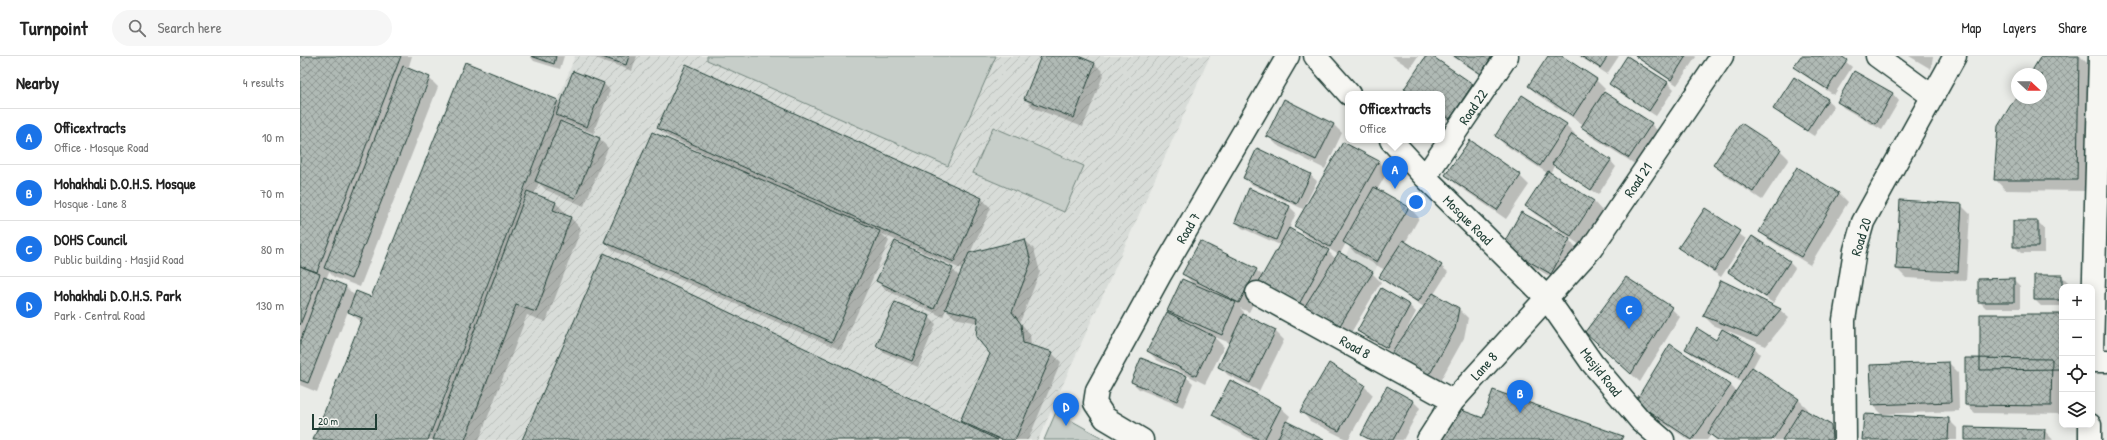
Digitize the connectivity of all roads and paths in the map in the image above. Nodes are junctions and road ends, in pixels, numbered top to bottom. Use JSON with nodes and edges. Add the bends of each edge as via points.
{"nodes":[{"id":1,"x":1288,"y":56,"type":"edge"},
{"id":2,"x":1315,"y":56,"type":"edge"},
{"id":3,"x":1507,"y":56,"type":"edge"},
{"id":4,"x":1722,"y":56,"type":"edge"},
{"id":5,"x":1877,"y":56,"type":"edge"},
{"id":6,"x":1955,"y":56,"type":"edge"},
{"id":7,"x":2100,"y":56,"type":"edge"},
{"id":8,"x":1346,"y":91,"type":"edge"},
{"id":9,"x":1932,"y":96,"type":"junction"},
{"id":10,"x":1394,"y":143,"type":"edge"},
{"id":11,"x":1425,"y":177,"type":"junction"},
{"id":12,"x":2102,"y":188,"type":"edge"},
{"id":13,"x":1257,"y":293,"type":"dead end"},
{"id":14,"x":1546,"y":297,"type":"junction"},
{"id":15,"x":2094,"y":320,"type":"edge"},
{"id":16,"x":2095,"y":361,"type":"edge"},
{"id":17,"x":2107,"y":361,"type":"edge"},
{"id":18,"x":1453,"y":401,"type":"junction"},
{"id":19,"x":2090,"y":428,"type":"edge"},
{"id":20,"x":1142,"y":440,"type":"edge"},
{"id":21,"x":1428,"y":440,"type":"edge"},
{"id":22,"x":1663,"y":440,"type":"edge"},
{"id":23,"x":1845,"y":440,"type":"edge"},
{"id":24,"x":2090,"y":440,"type":"edge"}],
"edges":[{"from":1,"to":20,"type":"street","name":"Road 7","via":[[1160,275],[1097,390],[1095,403],[1105,418]]},
{"from":2,"to":8,"type":"street"},
{"from":3,"to":11,"type":"street","name":"Road 22"},
{"from":4,"to":14,"type":"street","name":"Road 21","via":[[1591,249]]},
{"from":5,"to":9,"type":"street"},
{"from":6,"to":9,"type":"street","name":"Road 20"},
{"from":7,"to":12,"type":"street"},
{"from":9,"to":23,"type":"street","name":"Road 20","via":[[1863,222],[1855,250],[1844,320]]},
{"from":10,"to":11,"type":"street","name":"Mosque Road"},
{"from":11,"to":14,"type":"street","name":"Mosque Road"},
{"from":12,"to":15,"type":"street"},
{"from":13,"to":18,"type":"street","name":"Road 8"},
{"from":14,"to":18,"type":"street","name":"Lane 8"},
{"from":14,"to":22,"type":"street","name":"Masjid Road","via":[[1592,363],[1640,420]]},
{"from":16,"to":17,"type":"street"},
{"from":18,"to":21,"type":"street","name":"Lane 8"},
{"from":19,"to":24,"type":"street"}]}
